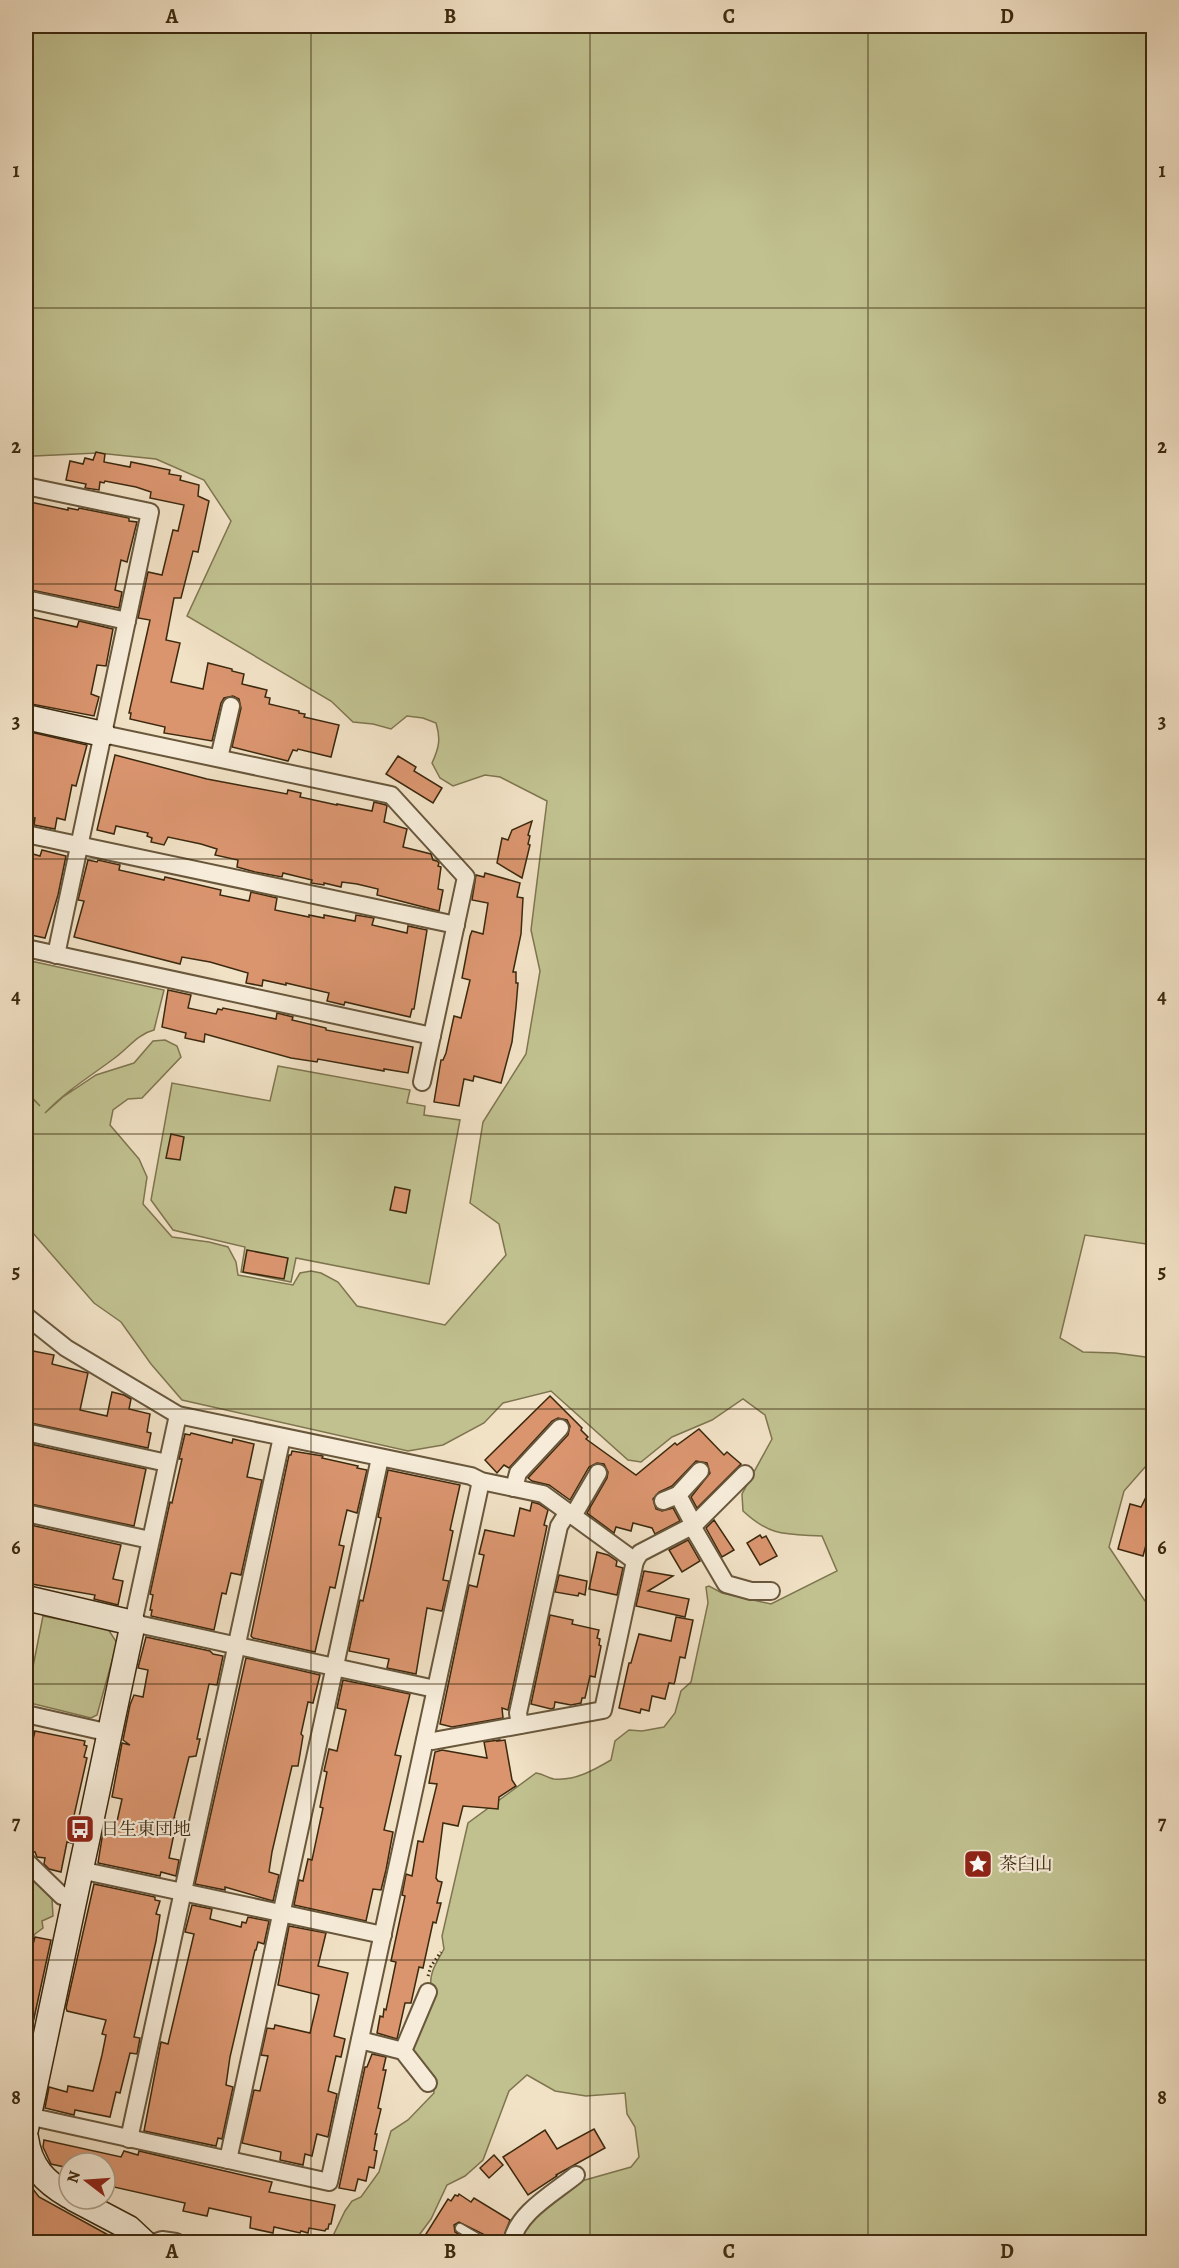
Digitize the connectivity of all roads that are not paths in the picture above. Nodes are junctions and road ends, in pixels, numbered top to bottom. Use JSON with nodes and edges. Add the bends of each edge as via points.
{"nodes":[{"id":1,"x":26,"y":486,"type":"edge"},
{"id":2,"x":26,"y":599,"type":"edge"},
{"id":3,"x":127,"y":621,"type":"junction"},
{"id":4,"x":231,"y":706,"type":"dead end"},
{"id":5,"x":26,"y":717,"type":"edge"},
{"id":6,"x":103,"y":734,"type":"junction"},
{"id":7,"x":219,"y":758,"type":"junction"},
{"id":8,"x":26,"y":834,"type":"edge"},
{"id":9,"x":79,"y":846,"type":"junction"},
{"id":10,"x":456,"y":925,"type":"junction"},
{"id":11,"x":26,"y":948,"type":"edge"},
{"id":12,"x":56,"y":955,"type":"junction"},
{"id":13,"x":432,"y":1036,"type":"junction"},
{"id":14,"x":422,"y":1082,"type":"dead end"},
{"id":15,"x":26,"y":1316,"type":"edge"},
{"id":16,"x":178,"y":1415,"type":"junction"},
{"id":17,"x":560,"y":1428,"type":"dead end"},
{"id":18,"x":26,"y":1432,"type":"edge"},
{"id":19,"x":282,"y":1437,"type":"junction"},
{"id":20,"x":380,"y":1458,"type":"junction"},
{"id":21,"x":167,"y":1463,"type":"junction"},
{"id":22,"x":700,"y":1471,"type":"dead end"},
{"id":23,"x":598,"y":1473,"type":"dead end"},
{"id":24,"x":746,"y":1474,"type":"dead end"},
{"id":25,"x":481,"y":1481,"type":"junction"},
{"id":26,"x":514,"y":1488,"type":"junction"},
{"id":27,"x":26,"y":1513,"type":"edge"},
{"id":28,"x":571,"y":1514,"type":"junction"},
{"id":29,"x":693,"y":1526,"type":"junction"},
{"id":30,"x":150,"y":1540,"type":"junction"},
{"id":31,"x":635,"y":1561,"type":"junction"},
{"id":32,"x":771,"y":1592,"type":"dead end"},
{"id":33,"x":26,"y":1598,"type":"edge"},
{"id":34,"x":133,"y":1623,"type":"junction"},
{"id":35,"x":235,"y":1646,"type":"junction"},
{"id":36,"x":335,"y":1667,"type":"junction"},
{"id":37,"x":435,"y":1689,"type":"junction"},
{"id":38,"x":26,"y":1714,"type":"edge"},
{"id":39,"x":520,"y":1725,"type":"junction"},
{"id":40,"x":110,"y":1733,"type":"junction"},
{"id":41,"x":425,"y":1740,"type":"junction"},
{"id":42,"x":26,"y":1861,"type":"edge"},
{"id":43,"x":80,"y":1870,"type":"junction"},
{"id":44,"x":182,"y":1892,"type":"junction"},
{"id":45,"x":74,"y":1900,"type":"junction"},
{"id":46,"x":281,"y":1914,"type":"junction"},
{"id":47,"x":383,"y":1935,"type":"junction"},
{"id":48,"x":428,"y":1992,"type":"dead end"},
{"id":49,"x":360,"y":2040,"type":"junction"},
{"id":50,"x":403,"y":2050,"type":"junction"},
{"id":51,"x":428,"y":2083,"type":"dead end"},
{"id":52,"x":26,"y":2128,"type":"edge"},
{"id":53,"x":129,"y":2139,"type":"junction"},
{"id":54,"x":228,"y":2160,"type":"junction"},
{"id":55,"x":576,"y":2175,"type":"dead end"},
{"id":56,"x":57,"y":2189,"type":"edge"},
{"id":57,"x":97,"y":2211,"type":"edge"},
{"id":58,"x":460,"y":2228,"type":"dead end"},
{"id":59,"x":144,"y":2242,"type":"edge"},
{"id":60,"x":156,"y":2242,"type":"edge"},
{"id":61,"x":176,"y":2242,"type":"edge"},
{"id":62,"x":484,"y":2242,"type":"edge"},
{"id":63,"x":512,"y":2242,"type":"edge"}],
"edges":[{"from":1,"to":3,"type":"street","via":[[150,512]]},
{"from":2,"to":3,"type":"street"},
{"from":3,"to":6,"type":"street"},
{"from":4,"to":7,"type":"street"},
{"from":5,"to":6,"type":"street"},
{"from":6,"to":7,"type":"street"},
{"from":6,"to":9,"type":"street"},
{"from":7,"to":10,"type":"street","via":[[392,795],[466,877]]},
{"from":8,"to":9,"type":"street"},
{"from":9,"to":10,"type":"street"},
{"from":9,"to":12,"type":"street"},
{"from":10,"to":13,"type":"street"},
{"from":11,"to":12,"type":"street"},
{"from":12,"to":13,"type":"street"},
{"from":13,"to":14,"type":"street"},
{"from":15,"to":16,"type":"street","via":[[66,1348]]},
{"from":16,"to":19,"type":"street"},
{"from":16,"to":21,"type":"street"},
{"from":17,"to":26,"type":"street","via":[[518,1473]]},
{"from":18,"to":21,"type":"street"},
{"from":19,"to":20,"type":"street"},
{"from":19,"to":35,"type":"street"},
{"from":20,"to":25,"type":"street"},
{"from":20,"to":36,"type":"street"},
{"from":21,"to":30,"type":"street"},
{"from":22,"to":29,"type":"street","via":[[671,1498]]},
{"from":23,"to":28,"type":"street"},
{"from":24,"to":29,"type":"street"},
{"from":25,"to":26,"type":"street"},
{"from":25,"to":37,"type":"street"},
{"from":26,"to":28,"type":"street","via":[[543,1494]]},
{"from":27,"to":30,"type":"street"},
{"from":28,"to":31,"type":"street"},
{"from":28,"to":39,"type":"street","via":[[559,1526],[518,1713]]},
{"from":29,"to":31,"type":"street","via":[[640,1553]]},
{"from":29,"to":32,"type":"street","via":[[726,1584]]},
{"from":30,"to":34,"type":"street"},
{"from":31,"to":39,"type":"street","via":[[603,1710]]},
{"from":33,"to":34,"type":"street"},
{"from":34,"to":35,"type":"street"},
{"from":34,"to":40,"type":"street"},
{"from":35,"to":36,"type":"street"},
{"from":35,"to":44,"type":"street"},
{"from":36,"to":37,"type":"street"},
{"from":36,"to":46,"type":"street"},
{"from":37,"to":41,"type":"street"},
{"from":38,"to":40,"type":"street"},
{"from":39,"to":41,"type":"street"},
{"from":40,"to":43,"type":"street"},
{"from":41,"to":47,"type":"street"},
{"from":42,"to":45,"type":"street","via":[[62,1896]]},
{"from":43,"to":44,"type":"street"},
{"from":43,"to":45,"type":"street"},
{"from":44,"to":46,"type":"street"},
{"from":44,"to":53,"type":"street"},
{"from":45,"to":52,"type":"street"},
{"from":46,"to":47,"type":"street"},
{"from":46,"to":54,"type":"street"},
{"from":47,"to":49,"type":"street"},
{"from":48,"to":50,"type":"street"},
{"from":49,"to":50,"type":"street"},
{"from":49,"to":54,"type":"street","via":[[329,2182]]},
{"from":50,"to":51,"type":"street"},
{"from":52,"to":53,"type":"street"},
{"from":52,"to":56,"type":"street","via":[[30,2158],[40,2175]]},
{"from":53,"to":54,"type":"street"},
{"from":55,"to":63,"type":"street","via":[[528,2214],[516,2227]]},
{"from":57,"to":59,"type":"street","via":[[129,2228]]},
{"from":58,"to":62,"type":"lane"},
{"from":60,"to":61,"type":"street"}]}
